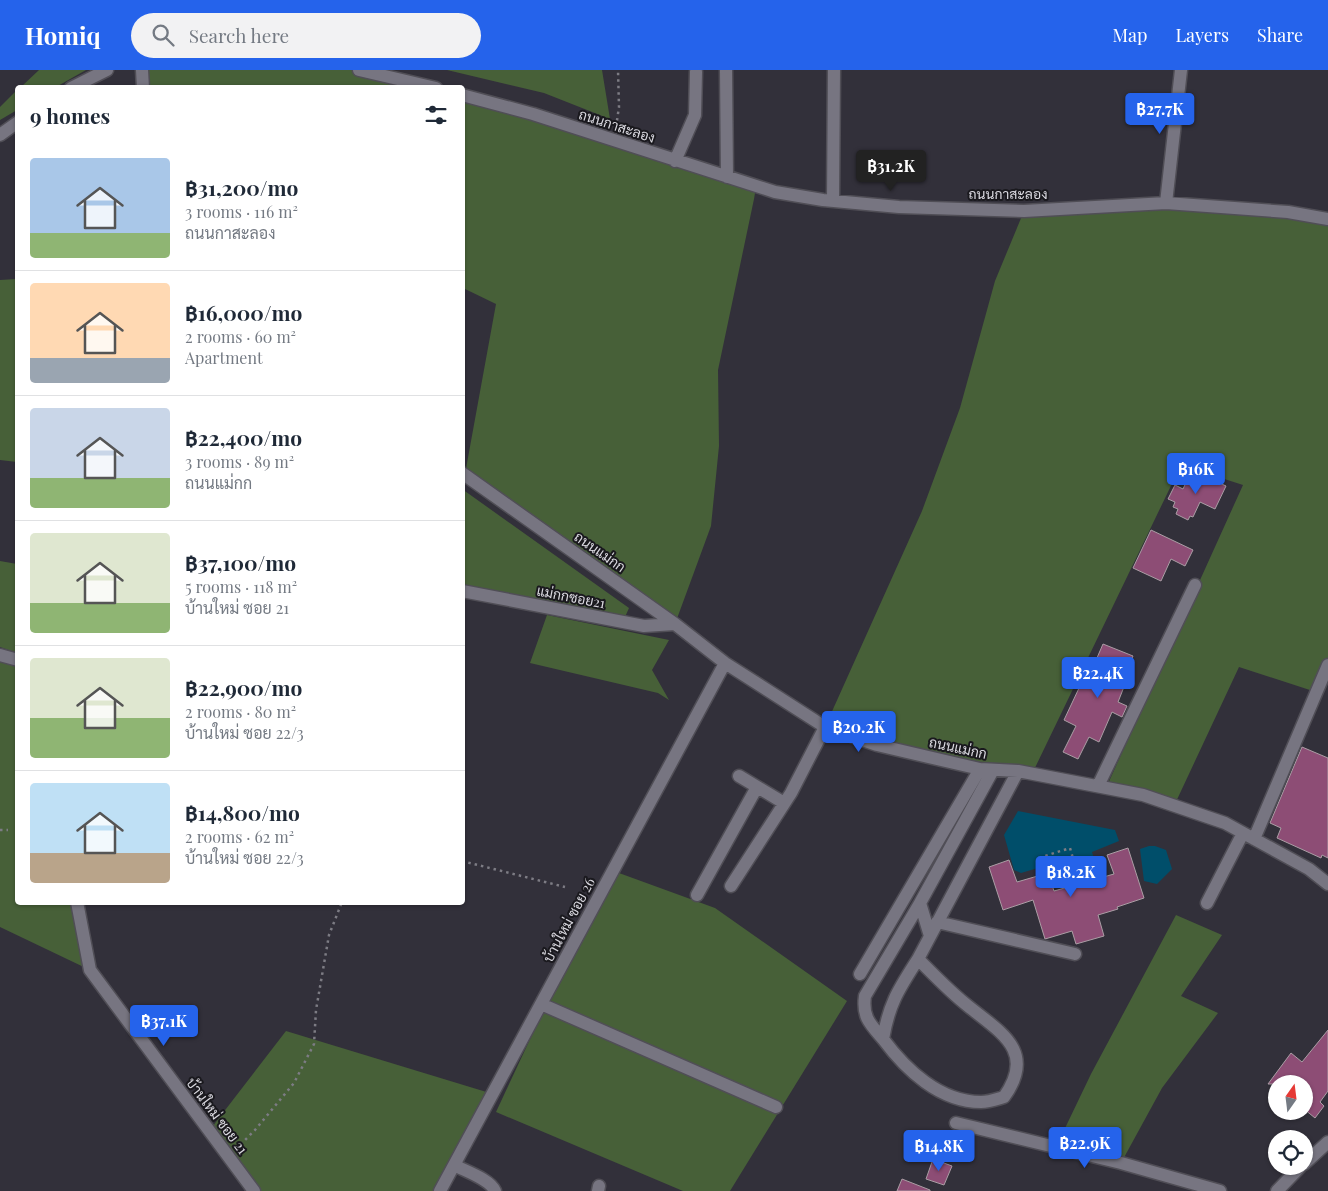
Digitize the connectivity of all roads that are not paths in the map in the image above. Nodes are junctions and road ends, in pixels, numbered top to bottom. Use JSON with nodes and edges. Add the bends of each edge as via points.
{"nodes":[{"id":1,"x":107,"y":70,"type":"edge"},
{"id":2,"x":142,"y":70,"type":"edge"},
{"id":3,"x":359,"y":70,"type":"edge"},
{"id":4,"x":726,"y":70,"type":"edge"},
{"id":5,"x":834,"y":70,"type":"edge"},
{"id":6,"x":1181,"y":70,"type":"edge"},
{"id":7,"x":696,"y":72,"type":"dead end"},
{"id":8,"x":77,"y":85,"type":"edge"},
{"id":9,"x":143,"y":85,"type":"edge"},
{"id":10,"x":423,"y":85,"type":"edge"},
{"id":11,"x":465,"y":96,"type":"edge"},
{"id":12,"x":15,"y":124,"type":"edge"},
{"id":13,"x":0,"y":135,"type":"edge"},
{"id":14,"x":675,"y":161,"type":"junction"},
{"id":15,"x":727,"y":178,"type":"junction"},
{"id":16,"x":833,"y":201,"type":"junction"},
{"id":17,"x":1166,"y":203,"type":"junction"},
{"id":18,"x":1328,"y":220,"type":"edge"},
{"id":19,"x":465,"y":475,"type":"edge"},
{"id":20,"x":1195,"y":585,"type":"dead end"},
{"id":21,"x":465,"y":592,"type":"edge"},
{"id":22,"x":675,"y":624,"type":"junction"},
{"id":23,"x":0,"y":655,"type":"edge"},
{"id":24,"x":15,"y":659,"type":"edge"},
{"id":25,"x":725,"y":663,"type":"junction"},
{"id":26,"x":1328,"y":664,"type":"edge"},
{"id":27,"x":825,"y":726,"type":"junction"},
{"id":28,"x":987,"y":770,"type":"junction"},
{"id":29,"x":1018,"y":771,"type":"junction"},
{"id":30,"x":739,"y":776,"type":"dead end"},
{"id":31,"x":1098,"y":786,"type":"junction"},
{"id":32,"x":757,"y":787,"type":"junction"},
{"id":33,"x":784,"y":804,"type":"junction"},
{"id":34,"x":1248,"y":836,"type":"junction"},
{"id":35,"x":1328,"y":884,"type":"edge"},
{"id":36,"x":732,"y":886,"type":"dead end"},
{"id":37,"x":697,"y":895,"type":"dead end"},
{"id":38,"x":920,"y":903,"type":"junction"},
{"id":39,"x":1207,"y":903,"type":"dead end"},
{"id":40,"x":78,"y":905,"type":"edge"},
{"id":41,"x":937,"y":922,"type":"junction"},
{"id":42,"x":930,"y":936,"type":"junction"},
{"id":43,"x":1075,"y":954,"type":"dead end"},
{"id":44,"x":918,"y":959,"type":"junction"},
{"id":45,"x":860,"y":974,"type":"dead end"},
{"id":46,"x":541,"y":1004,"type":"junction"},
{"id":47,"x":883,"y":1039,"type":"junction"},
{"id":48,"x":776,"y":1107,"type":"dead end"},
{"id":49,"x":956,"y":1123,"type":"dead end"},
{"id":50,"x":1328,"y":1142,"type":"edge"},
{"id":51,"x":1313,"y":1155,"type":"edge"},
{"id":52,"x":454,"y":1165,"type":"junction"},
{"id":53,"x":1292,"y":1175,"type":"edge"},
{"id":54,"x":254,"y":1191,"type":"edge"},
{"id":55,"x":440,"y":1191,"type":"edge"},
{"id":56,"x":495,"y":1191,"type":"edge"},
{"id":57,"x":1220,"y":1191,"type":"edge"},
{"id":58,"x":1277,"y":1191,"type":"edge"}],
"edges":[{"from":1,"to":8,"type":"street"},
{"from":2,"to":9,"type":"street"},
{"from":3,"to":10,"type":"street"},
{"from":4,"to":15,"type":"street"},
{"from":5,"to":16,"type":"street"},
{"from":6,"to":17,"type":"street"},
{"from":7,"to":14,"type":"street","via":[[695,115]]},
{"from":11,"to":14,"type":"street","name":"ถนนกาสะลอง","via":[[533,114]]},
{"from":12,"to":13,"type":"street"},
{"from":14,"to":15,"type":"street","name":"ถนนกาสะลอง"},
{"from":15,"to":16,"type":"street","name":"ถนนกาสะลอง","via":[[774,192]]},
{"from":16,"to":17,"type":"street","name":"ถนนกาสะลอง","via":[[1024,211]]},
{"from":17,"to":18,"type":"street","name":"ถนนกาสะลอง","via":[[1288,212]]},
{"from":19,"to":22,"type":"street","name":"ถนนแม่กก"},
{"from":20,"to":31,"type":"street"},
{"from":21,"to":22,"type":"street","name":"แม่กกซอย21","via":[[644,626]]},
{"from":22,"to":25,"type":"street","name":"ถนนแม่กก"},
{"from":23,"to":24,"type":"street"},
{"from":25,"to":27,"type":"street","name":"ถนนแม่กก"},
{"from":25,"to":46,"type":"street","name":"บ้านใหม่ ซอย 26"},
{"from":26,"to":34,"type":"street"},
{"from":27,"to":28,"type":"street","name":"ถนนแม่กก","via":[[877,745]]},
{"from":27,"to":33,"type":"street"},
{"from":28,"to":29,"type":"street","name":"ถนนแม่กก"},
{"from":28,"to":38,"type":"street"},
{"from":28,"to":45,"type":"street"},
{"from":29,"to":31,"type":"street","name":"ถนนแม่กก"},
{"from":29,"to":41,"type":"street"},
{"from":30,"to":32,"type":"street"},
{"from":31,"to":34,"type":"street","name":"ถนนแม่กก","via":[[1143,795],[1225,823]]},
{"from":32,"to":33,"type":"street"},
{"from":32,"to":37,"type":"street"},
{"from":33,"to":36,"type":"street"},
{"from":34,"to":35,"type":"street","name":"ถนนแม่กก","via":[[1309,869]]},
{"from":34,"to":39,"type":"street"},
{"from":38,"to":42,"type":"street"},
{"from":38,"to":47,"type":"street","via":[[865,996],[865,1014]]},
{"from":40,"to":54,"type":"street","name":"บ้านใหม่ ซอย 21","via":[[90,970]]},
{"from":41,"to":42,"type":"street"},
{"from":41,"to":43,"type":"street"},
{"from":42,"to":44,"type":"street"},
{"from":44,"to":47,"type":"street","via":[[893,998]]},
{"from":44,"to":47,"type":"street","via":[[1012,1045],[1016,1075],[1004,1097],[981,1102],[966,1100],[939,1092],[918,1077]]},
{"from":46,"to":48,"type":"street"},
{"from":46,"to":52,"type":"street","name":"บ้านใหม่ ซอย 26"},
{"from":49,"to":57,"type":"street"},
{"from":50,"to":51,"type":"street"},
{"from":52,"to":55,"type":"street","name":"บ้านใหม่ ซอย 26"},
{"from":52,"to":56,"type":"street","via":[[488,1182]]},
{"from":53,"to":58,"type":"street"}]}
